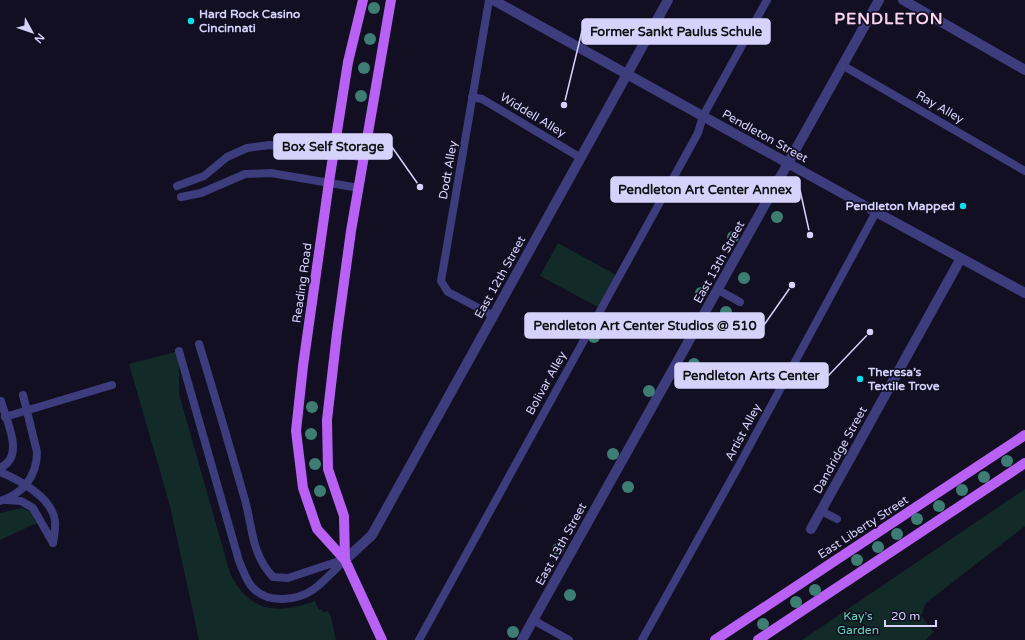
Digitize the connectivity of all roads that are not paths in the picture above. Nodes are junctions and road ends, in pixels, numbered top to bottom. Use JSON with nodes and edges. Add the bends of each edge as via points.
{"nodes":[{"id":1,"x":363,"y":0,"type":"edge"},
{"id":2,"x":391,"y":0,"type":"edge"},
{"id":3,"x":489,"y":0,"type":"edge"},
{"id":4,"x":494,"y":0,"type":"edge"},
{"id":5,"x":668,"y":0,"type":"edge"},
{"id":6,"x":767,"y":0,"type":"edge"},
{"id":7,"x":879,"y":0,"type":"edge"},
{"id":8,"x":903,"y":0,"type":"edge"},
{"id":9,"x":842,"y":65,"type":"junction"},
{"id":10,"x":1025,"y":70,"type":"edge"},
{"id":11,"x":627,"y":74,"type":"junction"},
{"id":12,"x":472,"y":97,"type":"junction"},
{"id":13,"x":702,"y":116,"type":"junction"},
{"id":14,"x":334,"y":152,"type":"junction"},
{"id":15,"x":364,"y":158,"type":"junction"},
{"id":16,"x":581,"y":158,"type":"junction"},
{"id":17,"x":788,"y":163,"type":"junction"},
{"id":18,"x":1025,"y":171,"type":"edge"},
{"id":19,"x":329,"y":182,"type":"junction"},
{"id":20,"x":177,"y":186,"type":"dead end"},
{"id":21,"x":359,"y":188,"type":"junction"},
{"id":22,"x":181,"y":197,"type":"dead end"},
{"id":23,"x":876,"y":212,"type":"junction"},
{"id":24,"x":961,"y":258,"type":"junction"},
{"id":25,"x":718,"y":290,"type":"junction"},
{"id":26,"x":1025,"y":293,"type":"edge"},
{"id":27,"x":740,"y":302,"type":"dead end"},
{"id":28,"x":494,"y":316,"type":"junction"},
{"id":29,"x":199,"y":344,"type":"dead end"},
{"id":30,"x":179,"y":351,"type":"dead end"},
{"id":31,"x":112,"y":385,"type":"dead end"},
{"id":32,"x":23,"y":395,"type":"dead end"},
{"id":33,"x":1,"y":401,"type":"edge"},
{"id":34,"x":27,"y":411,"type":"junction"},
{"id":35,"x":5,"y":417,"type":"junction"},
{"id":36,"x":1025,"y":436,"type":"edge"},
{"id":37,"x":1025,"y":462,"type":"edge"},
{"id":38,"x":0,"y":468,"type":"edge"},
{"id":39,"x":0,"y":472,"type":"edge"},
{"id":40,"x":26,"y":485,"type":"junction"},
{"id":41,"x":2,"y":500,"type":"edge"},
{"id":42,"x":821,"y":511,"type":"junction"},
{"id":43,"x":838,"y":518,"type":"dead end"},
{"id":44,"x":811,"y":529,"type":"dead end"},
{"id":45,"x":345,"y":560,"type":"junction"},
{"id":46,"x":534,"y":620,"type":"junction"},
{"id":47,"x":382,"y":640,"type":"edge"},
{"id":48,"x":419,"y":640,"type":"edge"},
{"id":49,"x":522,"y":640,"type":"edge"},
{"id":50,"x":570,"y":640,"type":"edge"},
{"id":51,"x":642,"y":640,"type":"edge"},
{"id":52,"x":715,"y":640,"type":"edge"},
{"id":53,"x":758,"y":640,"type":"edge"}],
"edges":[{"from":1,"to":14,"type":"main road","name":"Reading Road","via":[[348,62]]},
{"from":2,"to":15,"type":"main road","name":"Reading Road"},
{"from":3,"to":12,"type":"lane","name":"Dodt Alley"},
{"from":4,"to":11,"type":"street","name":"Pendleton Street"},
{"from":5,"to":11,"type":"street","name":"East 12th Street"},
{"from":6,"to":13,"type":"lane","name":"Bolivar Alley"},
{"from":7,"to":9,"type":"street","name":"East 13th Street"},
{"from":8,"to":10,"type":"street"},
{"from":9,"to":17,"type":"street","name":"East 13th Street"},
{"from":9,"to":18,"type":"lane","name":"Ray Alley"},
{"from":11,"to":13,"type":"street","name":"Pendleton Street"},
{"from":11,"to":16,"type":"street","name":"East 12th Street"},
{"from":12,"to":16,"type":"lane","name":"Widdell Alley","via":[[482,99]]},
{"from":12,"to":28,"type":"lane","name":"Dodt Alley","via":[[441,281],[448,292]]},
{"from":13,"to":17,"type":"street","name":"Pendleton Street"},
{"from":13,"to":48,"type":"lane","name":"Bolivar Alley","via":[[698,133]]},
{"from":14,"to":15,"type":"lane"},
{"from":14,"to":19,"type":"main road","name":"Reading Road"},
{"from":14,"to":20,"type":"lane","via":[[304,152],[270,145],[247,148],[227,157],[204,176]]},
{"from":15,"to":21,"type":"main road","name":"Reading Road"},
{"from":16,"to":28,"type":"street","name":"East 12th Street"},
{"from":17,"to":23,"type":"street","name":"Pendleton Street"},
{"from":17,"to":25,"type":"street","name":"East 13th Street"},
{"from":19,"to":21,"type":"lane"},
{"from":19,"to":22,"type":"lane","via":[[272,173],[245,174],[201,193]]},
{"from":19,"to":45,"type":"main road","name":"Reading Road","via":[[296,431],[303,488],[316,529]]},
{"from":21,"to":45,"type":"main road","name":"Reading Road","via":[[327,420],[328,469],[344,516]]},
{"from":23,"to":24,"type":"street","name":"Pendleton Street"},
{"from":23,"to":51,"type":"lane","name":"Artist Alley"},
{"from":24,"to":26,"type":"street","name":"Pendleton Street"},
{"from":24,"to":42,"type":"street","name":"Dandridge Street"},
{"from":25,"to":27,"type":"lane"},
{"from":25,"to":46,"type":"street","name":"East 13th Street"},
{"from":28,"to":45,"type":"street","name":"East 12th Street","via":[[372,535]]},
{"from":29,"to":45,"type":"lane","via":[[246,502],[257,555],[264,567],[272,577],[288,578]]},
{"from":30,"to":45,"type":"lane","via":[[239,561],[254,589],[270,597],[285,600],[304,595],[315,589]]},
{"from":31,"to":34,"type":"lane"},
{"from":32,"to":34,"type":"lane"},
{"from":33,"to":35,"type":"lane"},
{"from":34,"to":35,"type":"lane"},
{"from":34,"to":40,"type":"lane","via":[[37,461]]},
{"from":35,"to":38,"type":"lane","via":[[14,450],[10,460]]},
{"from":36,"to":52,"type":"main road","name":"East Liberty Street"},
{"from":37,"to":53,"type":"main road"},
{"from":39,"to":40,"type":"lane"},
{"from":40,"to":41,"type":"lane","via":[[17,494]]},
{"from":40,"to":41,"type":"lane","via":[[46,503],[55,520],[54,543],[33,508],[21,501]]},
{"from":42,"to":43,"type":"lane"},
{"from":42,"to":44,"type":"street","name":"Dandridge Street"},
{"from":45,"to":47,"type":"main road","name":"Reading Road"},
{"from":46,"to":49,"type":"street","name":"East 13th Street"},
{"from":46,"to":50,"type":"lane"}]}
